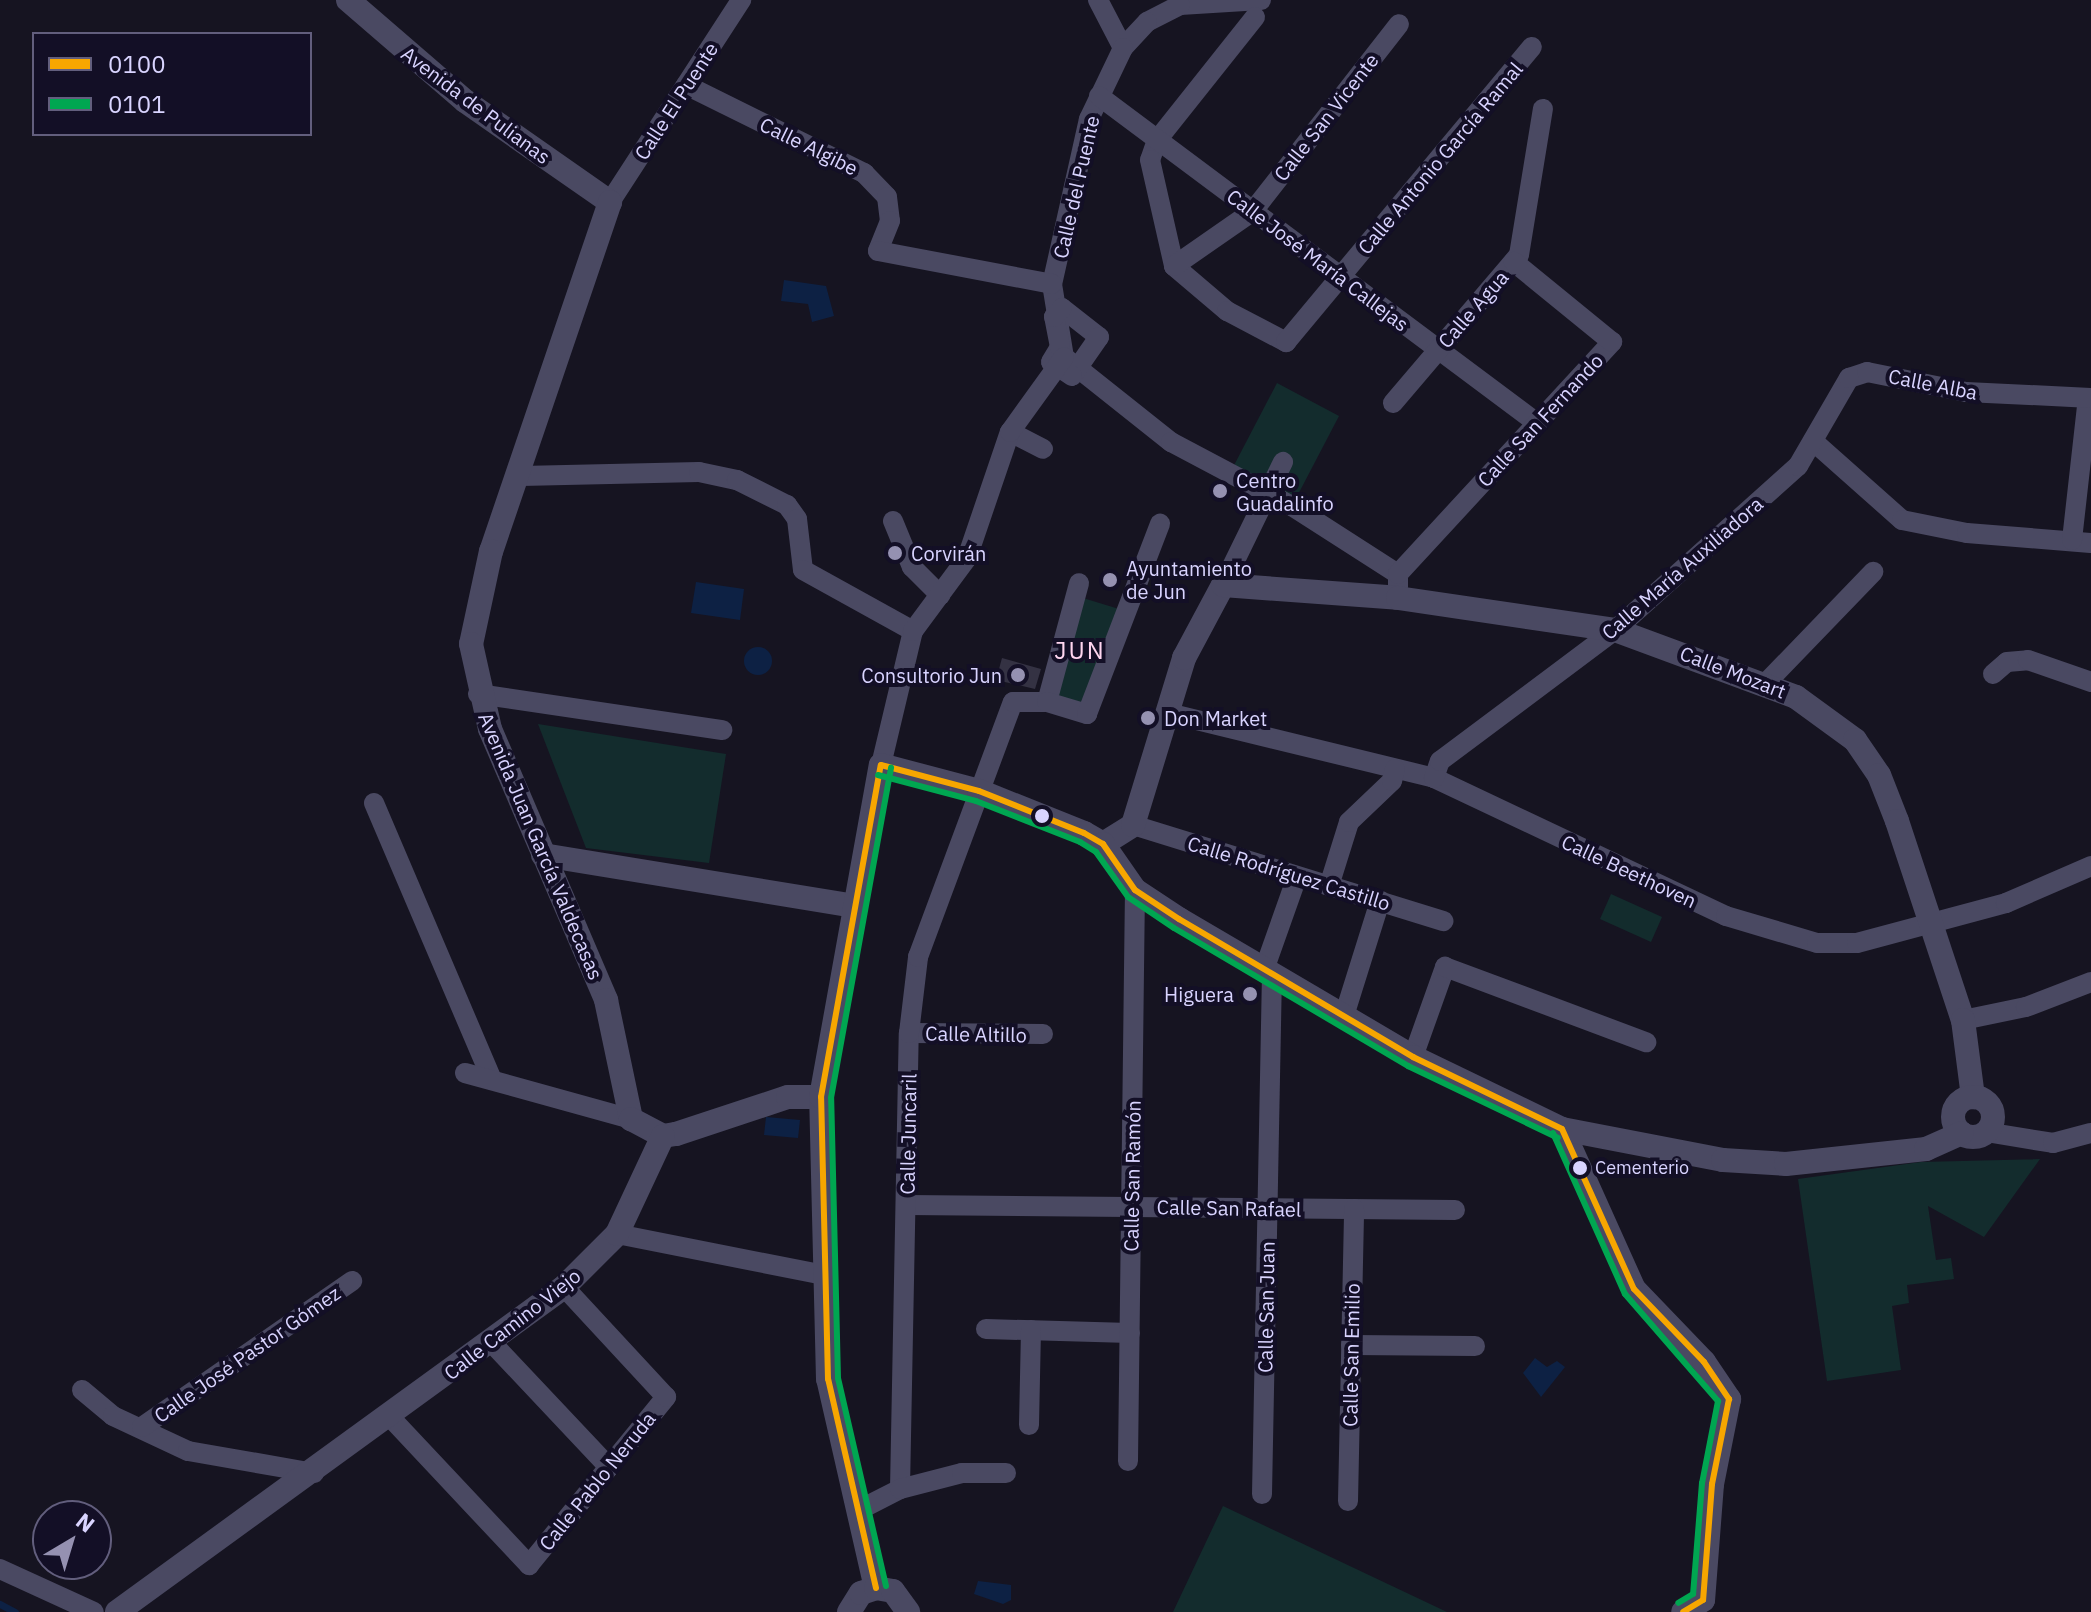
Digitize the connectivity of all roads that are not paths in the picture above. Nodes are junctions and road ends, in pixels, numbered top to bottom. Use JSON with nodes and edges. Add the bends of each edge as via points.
{"nodes":[{"id":1,"x":348,"y":0,"type":"edge"},
{"id":2,"x":741,"y":0,"type":"edge"},
{"id":3,"x":1098,"y":0,"type":"edge"},
{"id":4,"x":1258,"y":8,"type":"edge"},
{"id":5,"x":1399,"y":24,"type":"dead end"},
{"id":6,"x":1532,"y":47,"type":"dead end"},
{"id":7,"x":1123,"y":48,"type":"junction"},
{"id":8,"x":686,"y":85,"type":"junction"},
{"id":9,"x":1099,"y":96,"type":"junction"},
{"id":10,"x":1543,"y":109,"type":"dead end"},
{"id":11,"x":1157,"y":140,"type":"junction"},
{"id":12,"x":610,"y":202,"type":"junction"},
{"id":13,"x":1253,"y":211,"type":"junction"},
{"id":14,"x":1514,"y":262,"type":"junction"},
{"id":15,"x":1174,"y":266,"type":"junction"},
{"id":16,"x":1341,"y":277,"type":"junction"},
{"id":17,"x":1052,"y":284,"type":"junction"},
{"id":18,"x":1059,"y":312,"type":"junction"},
{"id":19,"x":1438,"y":350,"type":"junction"},
{"id":20,"x":1066,"y":364,"type":"junction"},
{"id":21,"x":2090,"y":398,"type":"edge"},
{"id":22,"x":1393,"y":403,"type":"dead end"},
{"id":23,"x":1537,"y":423,"type":"junction"},
{"id":24,"x":1010,"y":432,"type":"junction"},
{"id":25,"x":1813,"y":441,"type":"junction"},
{"id":26,"x":1043,"y":449,"type":"dead end"},
{"id":27,"x":1283,"y":462,"type":"dead end"},
{"id":28,"x":521,"y":476,"type":"junction"},
{"id":29,"x":1268,"y":493,"type":"junction"},
{"id":30,"x":893,"y":521,"type":"dead end"},
{"id":31,"x":1160,"y":524,"type":"dead end"},
{"id":32,"x":2081,"y":542,"type":"edge"},
{"id":33,"x":1873,"y":572,"type":"dead end"},
{"id":34,"x":1079,"y":583,"type":"dead end"},
{"id":35,"x":1223,"y":585,"type":"junction"},
{"id":36,"x":1398,"y":586,"type":"junction"},
{"id":37,"x":940,"y":595,"type":"junction"},
{"id":38,"x":1615,"y":630,"type":"junction"},
{"id":39,"x":913,"y":631,"type":"junction"},
{"id":40,"x":1993,"y":674,"type":"dead end"},
{"id":41,"x":2091,"y":682,"type":"edge"},
{"id":42,"x":1765,"y":684,"type":"junction"},
{"id":43,"x":478,"y":694,"type":"junction"},
{"id":44,"x":1047,"y":702,"type":"junction"},
{"id":45,"x":1168,"y":713,"type":"junction"},
{"id":46,"x":722,"y":730,"type":"dead end"},
{"id":47,"x":881,"y":765,"type":"junction"},
{"id":48,"x":1395,"y":769,"type":"junction"},
{"id":49,"x":1434,"y":778,"type":"junction"},
{"id":50,"x":979,"y":791,"type":"junction"},
{"id":51,"x":374,"y":803,"type":"dead end"},
{"id":52,"x":1133,"y":825,"type":"junction"},
{"id":53,"x":1103,"y":844,"type":"junction"},
{"id":54,"x":543,"y":855,"type":"junction"},
{"id":55,"x":2091,"y":866,"type":"edge"},
{"id":56,"x":1297,"y":877,"type":"junction"},
{"id":57,"x":1329,"y":886,"type":"junction"},
{"id":58,"x":1135,"y":890,"type":"junction"},
{"id":59,"x":1380,"y":901,"type":"junction"},
{"id":60,"x":854,"y":906,"type":"junction"},
{"id":61,"x":1444,"y":921,"type":"dead end"},
{"id":62,"x":1926,"y":922,"type":"junction"},
{"id":63,"x":1268,"y":973,"type":"junction"},
{"id":64,"x":2091,"y":982,"type":"edge"},
{"id":65,"x":1344,"y":1016,"type":"junction"},
{"id":66,"x":1963,"y":1020,"type":"junction"},
{"id":67,"x":909,"y":1033,"type":"junction"},
{"id":68,"x":1043,"y":1034,"type":"dead end"},
{"id":69,"x":1646,"y":1042,"type":"dead end"},
{"id":70,"x":1413,"y":1057,"type":"junction"},
{"id":71,"x":465,"y":1073,"type":"dead end"},
{"id":72,"x":492,"y":1080,"type":"junction"},
{"id":73,"x":821,"y":1097,"type":"junction"},
{"id":74,"x":631,"y":1119,"type":"junction"},
{"id":75,"x":1562,"y":1129,"type":"junction"},
{"id":76,"x":1974,"y":1133,"type":"junction"},
{"id":77,"x":2091,"y":1133,"type":"edge"},
{"id":78,"x":663,"y":1136,"type":"junction"},
{"id":79,"x":907,"y":1205,"type":"junction"},
{"id":80,"x":1131,"y":1207,"type":"junction"},
{"id":81,"x":1268,"y":1208,"type":"junction"},
{"id":82,"x":1354,"y":1209,"type":"junction"},
{"id":83,"x":1455,"y":1210,"type":"dead end"},
{"id":84,"x":617,"y":1234,"type":"junction"},
{"id":85,"x":825,"y":1275,"type":"junction"},
{"id":86,"x":352,"y":1281,"type":"dead end"},
{"id":87,"x":564,"y":1287,"type":"junction"},
{"id":88,"x":986,"y":1329,"type":"dead end"},
{"id":89,"x":1031,"y":1330,"type":"junction"},
{"id":90,"x":1130,"y":1333,"type":"junction"},
{"id":91,"x":491,"y":1342,"type":"junction"},
{"id":92,"x":1351,"y":1345,"type":"junction"},
{"id":93,"x":1475,"y":1346,"type":"dead end"},
{"id":94,"x":82,"y":1390,"type":"dead end"},
{"id":95,"x":391,"y":1418,"type":"junction"},
{"id":96,"x":1029,"y":1425,"type":"dead end"},
{"id":97,"x":142,"y":1427,"type":"junction"},
{"id":98,"x":1128,"y":1461,"type":"dead end"},
{"id":99,"x":609,"y":1467,"type":"junction"},
{"id":100,"x":314,"y":1473,"type":"junction"},
{"id":101,"x":1006,"y":1473,"type":"dead end"},
{"id":102,"x":900,"y":1489,"type":"junction"},
{"id":103,"x":1262,"y":1494,"type":"dead end"},
{"id":104,"x":1348,"y":1501,"type":"dead end"},
{"id":105,"x":859,"y":1510,"type":"junction"},
{"id":106,"x":0,"y":1569,"type":"edge"},
{"id":107,"x":876,"y":1588,"type":"junction"},
{"id":108,"x":94,"y":1612,"type":"edge"},
{"id":109,"x":117,"y":1612,"type":"edge"},
{"id":110,"x":849,"y":1612,"type":"edge"},
{"id":111,"x":908,"y":1612,"type":"edge"},
{"id":112,"x":1683,"y":1612,"type":"edge"}],
"edges":[{"from":1,"to":12,"type":"street","name":"Avenida de Pulianas","via":[[465,101]]},
{"from":2,"to":8,"type":"street","name":"Calle El Puente"},
{"from":3,"to":7,"type":"street"},
{"from":4,"to":7,"type":"street","name":"Calle del Puente","via":[[1180,5],[1147,22]]},
{"from":4,"to":11,"type":"street"},
{"from":5,"to":13,"type":"street","name":"Calle San Vicente"},
{"from":6,"to":16,"type":"street","name":"Calle Antonio García Ramal"},
{"from":7,"to":9,"type":"street","name":"Calle del Puente"},
{"from":8,"to":12,"type":"street","name":"Calle El Puente"},
{"from":8,"to":17,"type":"street","name":"Calle Algibe","via":[[864,173],[887,197],[890,221],[878,251]]},
{"from":9,"to":11,"type":"street","name":"Calle José María Callejas"},
{"from":9,"to":17,"type":"street","name":"Calle del Puente"},
{"from":10,"to":14,"type":"street","name":"Calle Agua"},
{"from":11,"to":13,"type":"street","name":"Calle José María Callejas"},
{"from":11,"to":15,"type":"street","via":[[1150,160]]},
{"from":12,"to":28,"type":"street","name":"Avenida Juan García Valdecasas"},
{"from":13,"to":15,"type":"street","name":"Calle San Vicente"},
{"from":13,"to":16,"type":"street","name":"Calle José María Callejas"},
{"from":14,"to":19,"type":"street","name":"Calle Agua"},
{"from":14,"to":23,"type":"street","name":"Calle San Fernando","via":[[1612,342]]},
{"from":15,"to":16,"type":"street","name":"Calle Antonio García Ramal","via":[[1227,311],[1286,342]]},
{"from":16,"to":19,"type":"street","name":"Calle José María Callejas"},
{"from":17,"to":18,"type":"street"},
{"from":18,"to":20,"type":"street","via":[[1054,317],[1060,347],[1051,362]]},
{"from":18,"to":20,"type":"street","via":[[1062,308],[1099,337]]},
{"from":19,"to":22,"type":"street","name":"Calle Agua"},
{"from":19,"to":23,"type":"street","name":"Calle José María Callejas"},
{"from":20,"to":24,"type":"street"},
{"from":20,"to":29,"type":"street","via":[[1171,442]]},
{"from":21,"to":25,"type":"street","name":"Calle Alba","via":[[1966,392],[1867,372],[1849,378]]},
{"from":21,"to":32,"type":"street"},
{"from":23,"to":36,"type":"street","name":"Calle San Fernando"},
{"from":24,"to":26,"type":"street"},
{"from":24,"to":37,"type":"street","via":[[967,558]]},
{"from":25,"to":32,"type":"street","via":[[1902,520],[1967,533]]},
{"from":25,"to":38,"type":"street","name":"Calle María Auxiliadora","via":[[1798,466]]},
{"from":27,"to":29,"type":"street"},
{"from":28,"to":39,"type":"street","via":[[699,472],[737,480],[787,505],[797,519],[803,570]]},
{"from":28,"to":43,"type":"street","name":"Avenida Juan García Valdecasas","via":[[491,551],[471,644]]},
{"from":29,"to":35,"type":"street"},
{"from":29,"to":36,"type":"street"},
{"from":30,"to":37,"type":"street","via":[[912,567]]},
{"from":31,"to":44,"type":"street","via":[[1087,714]]},
{"from":33,"to":42,"type":"street"},
{"from":34,"to":44,"type":"street"},
{"from":35,"to":36,"type":"street","name":"Calle Mozart"},
{"from":35,"to":45,"type":"street","via":[[1184,658]]},
{"from":36,"to":38,"type":"street","name":"Calle Mozart"},
{"from":37,"to":39,"type":"street"},
{"from":38,"to":42,"type":"street","name":"Calle Mozart"},
{"from":38,"to":49,"type":"street","name":"Calle María Auxiliadora","via":[[1440,761]]},
{"from":39,"to":47,"type":"street"},
{"from":40,"to":41,"type":"street","via":[[2007,662],[2028,660]]},
{"from":42,"to":62,"type":"street","name":"Calle Mozart","via":[[1826,715],[1855,740],[1879,775]]},
{"from":43,"to":46,"type":"street"},
{"from":43,"to":54,"type":"street","name":"Avenida Juan García Valdecasas"},
{"from":44,"to":50,"type":"street","name":"Calle Juncaril","via":[[1013,702]]},
{"from":45,"to":48,"type":"street","name":"Calle Beethoven"},
{"from":45,"to":52,"type":"street"},
{"from":47,"to":50,"type":"street"},
{"from":47,"to":60,"type":"street"},
{"from":48,"to":49,"type":"street","name":"Calle Beethoven"},
{"from":48,"to":57,"type":"street","via":[[1392,781],[1349,822]]},
{"from":49,"to":62,"type":"street","name":"Calle Beethoven","via":[[1776,935],[1857,943]]},
{"from":50,"to":53,"type":"street"},
{"from":50,"to":67,"type":"street","name":"Calle Juncaril","via":[[918,957]]},
{"from":51,"to":72,"type":"street"},
{"from":52,"to":53,"type":"street"},
{"from":52,"to":56,"type":"street","name":"Calle Rodríguez Castillo"},
{"from":53,"to":58,"type":"street"},
{"from":54,"to":60,"type":"street"},
{"from":54,"to":74,"type":"street","name":"Avenida Juan García Valdecasas","via":[[606,1000]]},
{"from":55,"to":62,"type":"street","name":"Calle Beethoven","via":[[2046,891]]},
{"from":56,"to":57,"type":"street","name":"Calle Rodríguez Castillo"},
{"from":56,"to":63,"type":"street","name":"Calle San Juan"},
{"from":57,"to":59,"type":"street","name":"Calle Rodríguez Castillo"},
{"from":58,"to":63,"type":"street"},
{"from":58,"to":80,"type":"street","name":"Calle San Ramón"},
{"from":59,"to":61,"type":"street","name":"Calle Rodríguez Castillo"},
{"from":59,"to":65,"type":"street"},
{"from":60,"to":73,"type":"street"},
{"from":62,"to":66,"type":"street","name":"Calle Mozart"},
{"from":63,"to":65,"type":"street"},
{"from":63,"to":81,"type":"street","name":"Calle San Juan"},
{"from":64,"to":66,"type":"street","via":[[2026,1007]]},
{"from":65,"to":70,"type":"street"},
{"from":66,"to":76,"type":"street","name":"Calle Mozart","via":[[1973,1097],[1954,1113]]},
{"from":67,"to":68,"type":"street","name":"Calle Altillo"},
{"from":67,"to":79,"type":"street","name":"Calle Juncaril"},
{"from":69,"to":70,"type":"street","via":[[1445,967]]},
{"from":70,"to":75,"type":"street"},
{"from":71,"to":72,"type":"street"},
{"from":72,"to":74,"type":"street"},
{"from":73,"to":78,"type":"street","via":[[788,1097]]},
{"from":73,"to":85,"type":"street"},
{"from":74,"to":78,"type":"street"},
{"from":75,"to":76,"type":"street","via":[[1723,1160],[1786,1164],[1926,1149]]},
{"from":75,"to":112,"type":"street","via":[[1634,1289],[1704,1362],[1729,1399],[1712,1484],[1703,1600]]},
{"from":76,"to":77,"type":"street","via":[[2053,1143]]},
{"from":78,"to":84,"type":"street","name":"Calle Camino Viejo"},
{"from":79,"to":80,"type":"street","name":"Calle San Rafael"},
{"from":79,"to":102,"type":"street","name":"Calle Juncaril"},
{"from":80,"to":81,"type":"street","name":"Calle San Rafael"},
{"from":80,"to":90,"type":"street","name":"Calle San Ramón"},
{"from":81,"to":82,"type":"street","name":"Calle San Rafael"},
{"from":81,"to":103,"type":"street","name":"Calle San Juan"},
{"from":82,"to":83,"type":"street","name":"Calle San Rafael"},
{"from":82,"to":92,"type":"street","name":"Calle San Emilio"},
{"from":84,"to":85,"type":"street"},
{"from":84,"to":87,"type":"street","name":"Calle Camino Viejo"},
{"from":85,"to":105,"type":"street","via":[[828,1379]]},
{"from":86,"to":97,"type":"street","name":"Calle José Pastor Gómez"},
{"from":87,"to":91,"type":"street","name":"Calle Camino Viejo"},
{"from":87,"to":99,"type":"street","name":"Calle Pablo Neruda","via":[[666,1397]]},
{"from":88,"to":89,"type":"street"},
{"from":89,"to":90,"type":"street"},
{"from":89,"to":96,"type":"street"},
{"from":90,"to":98,"type":"street","name":"Calle San Ramón"},
{"from":91,"to":95,"type":"street","name":"Calle Camino Viejo"},
{"from":91,"to":99,"type":"street"},
{"from":92,"to":93,"type":"street"},
{"from":92,"to":104,"type":"street","name":"Calle San Emilio"},
{"from":94,"to":97,"type":"street","via":[[113,1416]]},
{"from":95,"to":99,"type":"street","name":"Calle Pablo Neruda","via":[[529,1565]]},
{"from":95,"to":100,"type":"street","name":"Calle Camino Viejo"},
{"from":97,"to":100,"type":"street","via":[[188,1451]]},
{"from":100,"to":109,"type":"street","name":"Calle Camino Viejo"},
{"from":101,"to":102,"type":"street","via":[[962,1473]]},
{"from":102,"to":105,"type":"street"},
{"from":105,"to":107,"type":"street"},
{"from":106,"to":108,"type":"street"},
{"from":107,"to":110,"type":"street","via":[[861,1593]]},
{"from":107,"to":111,"type":"street","via":[[893,1591]]}]}
